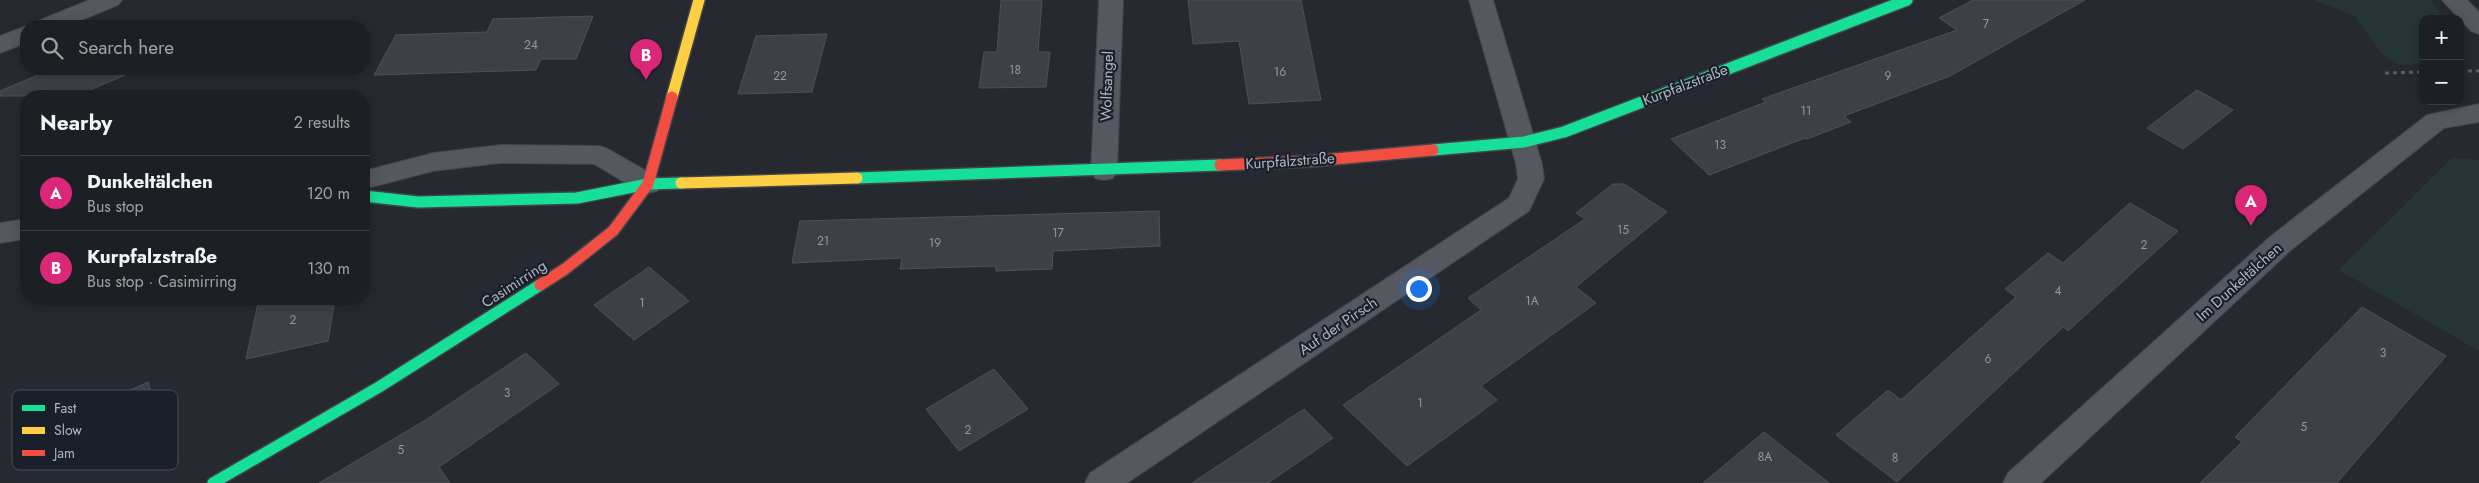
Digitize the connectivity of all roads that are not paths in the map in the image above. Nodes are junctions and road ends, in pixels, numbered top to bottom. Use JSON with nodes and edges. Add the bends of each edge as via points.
{"nodes":[{"id":1,"x":110,"y":0,"type":"edge"},
{"id":2,"x":699,"y":0,"type":"edge"},
{"id":3,"x":1111,"y":0,"type":"edge"},
{"id":4,"x":1481,"y":0,"type":"edge"},
{"id":5,"x":1907,"y":0,"type":"edge"},
{"id":6,"x":2454,"y":0,"type":"edge"},
{"id":7,"x":61,"y":20,"type":"edge"},
{"id":8,"x":2479,"y":26,"type":"edge"},
{"id":9,"x":20,"y":37,"type":"edge"},
{"id":10,"x":0,"y":45,"type":"edge"},
{"id":11,"x":2479,"y":114,"type":"edge"},
{"id":12,"x":1524,"y":142,"type":"junction"},
{"id":13,"x":1104,"y":171,"type":"junction"},
{"id":14,"x":370,"y":178,"type":"edge"},
{"id":15,"x":648,"y":184,"type":"junction"},
{"id":16,"x":370,"y":197,"type":"edge"},
{"id":17,"x":20,"y":230,"type":"edge"},
{"id":18,"x":0,"y":233,"type":"edge"},
{"id":19,"x":214,"y":483,"type":"edge"},
{"id":20,"x":1101,"y":483,"type":"edge"},
{"id":21,"x":2019,"y":483,"type":"edge"}],
"edges":[{"from":1,"to":7,"type":"street"},
{"from":2,"to":15,"type":"street","name":"Casimirring"},
{"from":3,"to":13,"type":"street","name":"Wolfsangel"},
{"from":4,"to":12,"type":"street","name":"Auf der Pirsch"},
{"from":5,"to":12,"type":"street","name":"Kurpfalzstraße","via":[[1564,132]]},
{"from":6,"to":8,"type":"street"},
{"from":9,"to":10,"type":"street"},
{"from":11,"to":21,"type":"street","name":"Im Dunkeltälchen","via":[[2436,121],[2281,243]]},
{"from":12,"to":13,"type":"street","name":"Kurpfalzstraße","via":[[1313,161]]},
{"from":12,"to":20,"type":"street","name":"Auf der Pirsch","via":[[1531,178],[1520,204]]},
{"from":13,"to":15,"type":"street","name":"Kurpfalzstraße"},
{"from":14,"to":15,"type":"street","via":[[433,162],[500,154],[599,156]]},
{"from":15,"to":16,"type":"street","name":"Kurpfalzstraße","via":[[577,198],[418,202]]},
{"from":15,"to":19,"type":"street","name":"Casimirring","via":[[613,231],[565,269],[447,346]]},
{"from":17,"to":18,"type":"street"}]}
